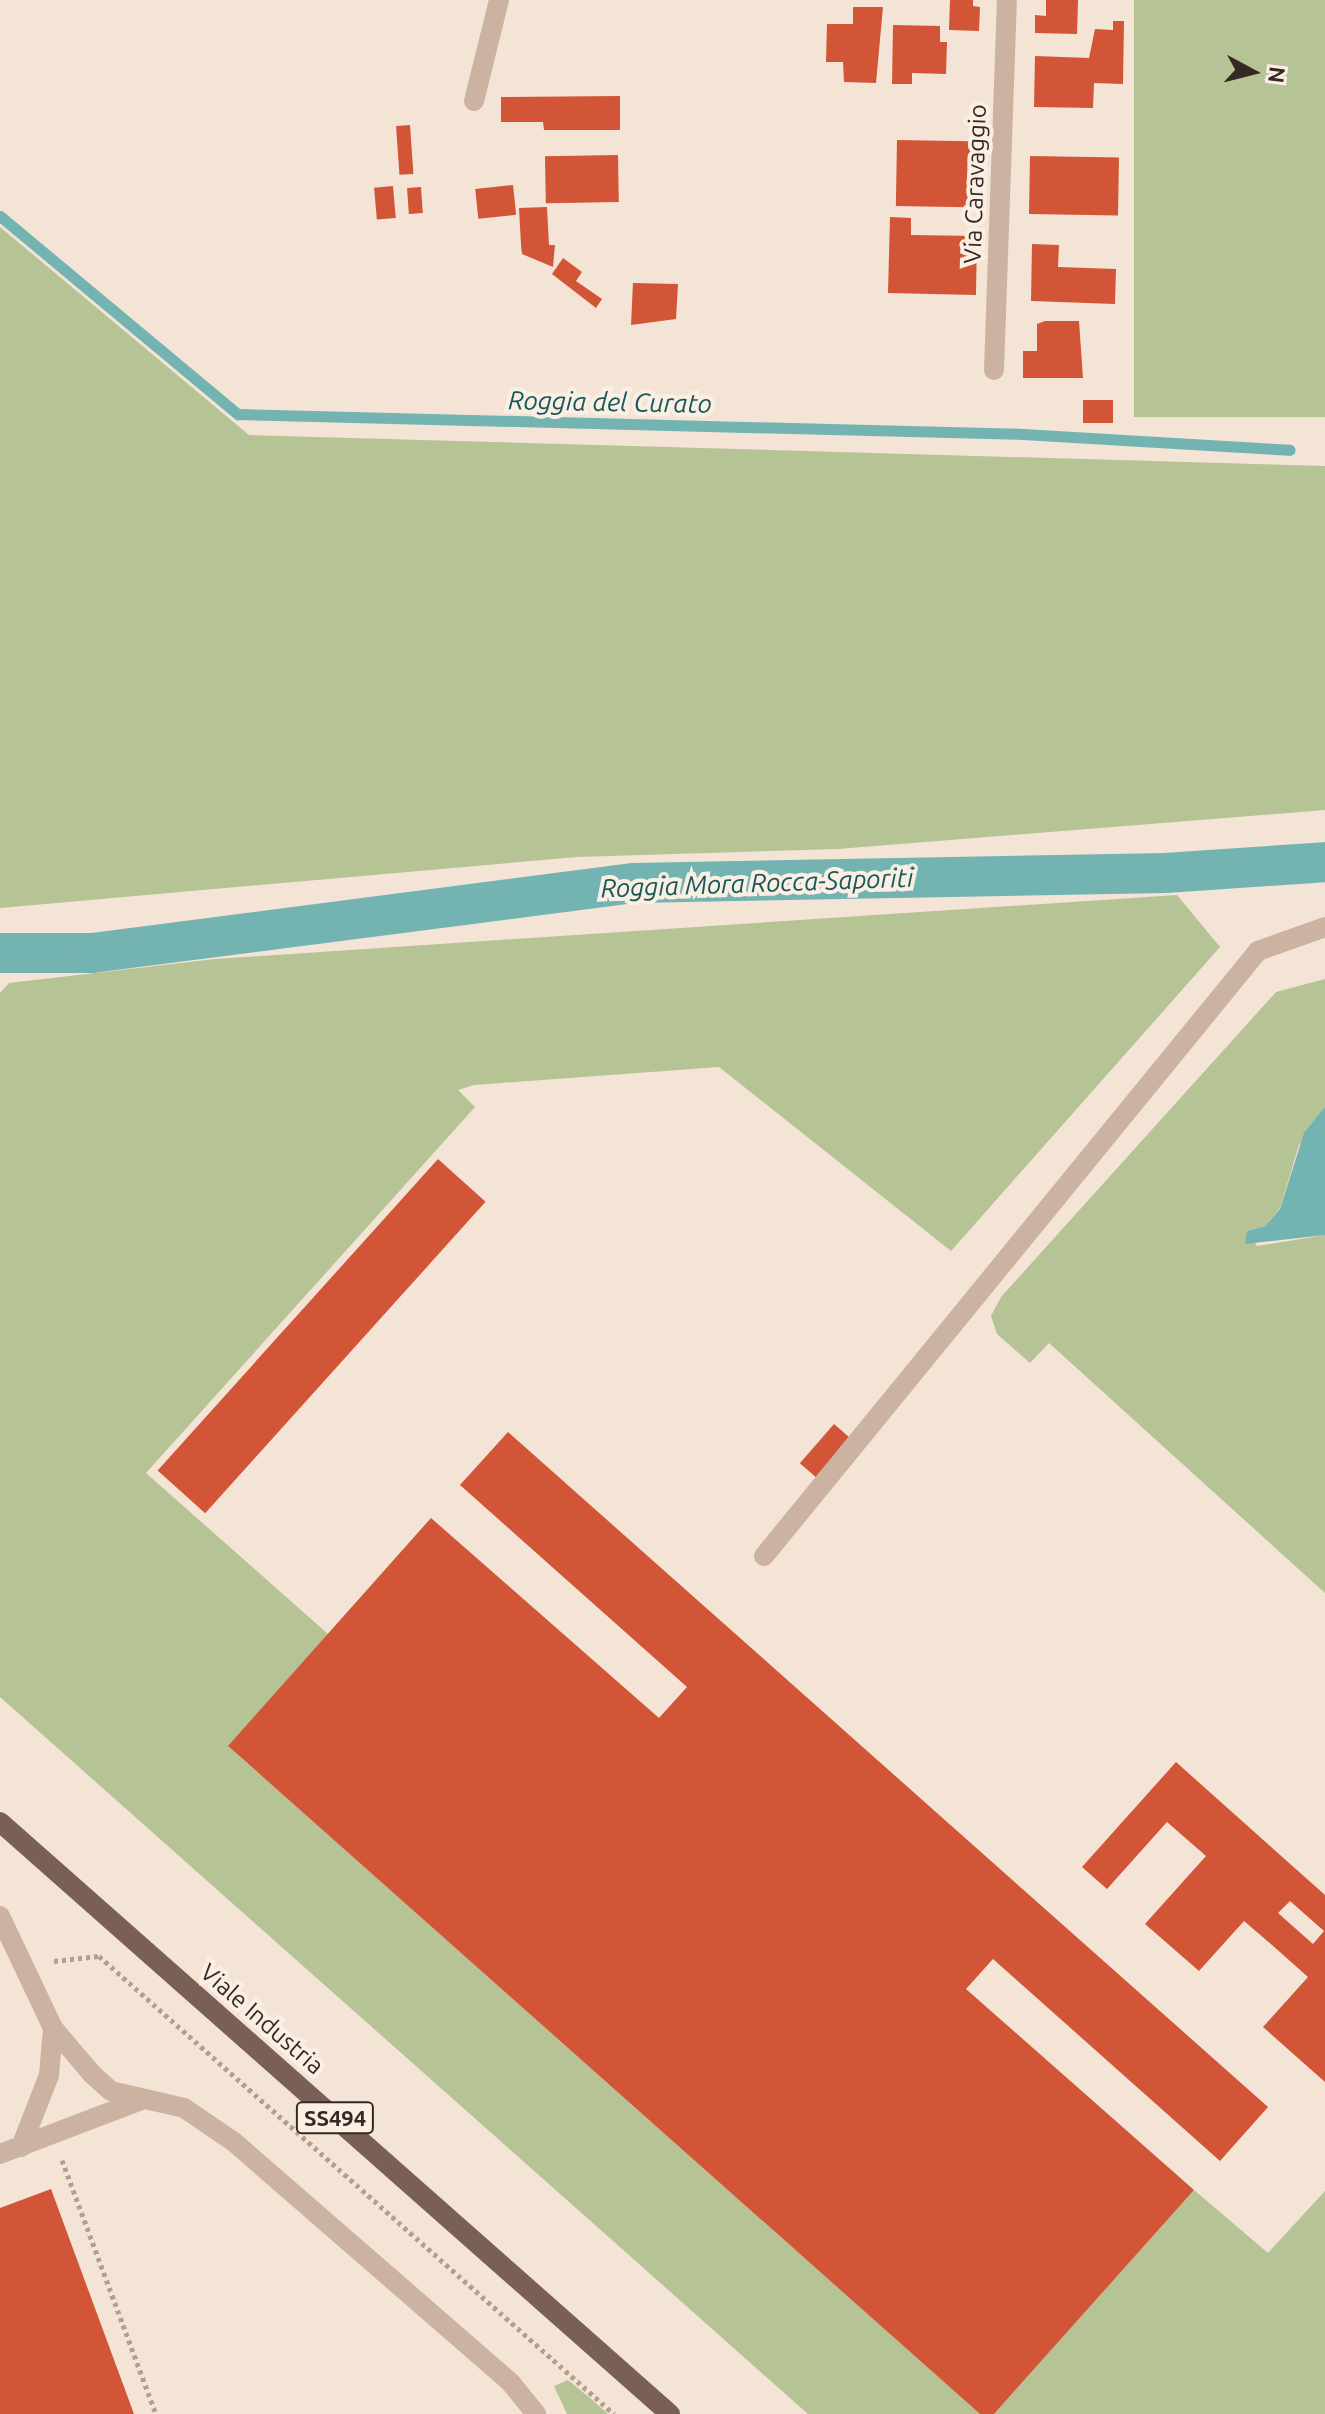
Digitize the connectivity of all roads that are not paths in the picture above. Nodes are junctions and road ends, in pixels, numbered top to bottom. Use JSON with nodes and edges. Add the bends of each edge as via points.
{"nodes":[{"id":1,"x":499,"y":0,"type":"edge"},
{"id":2,"x":1007,"y":0,"type":"edge"},
{"id":3,"x":474,"y":101,"type":"dead end"},
{"id":4,"x":994,"y":370,"type":"dead end"},
{"id":5,"x":1325,"y":927,"type":"edge"},
{"id":6,"x":764,"y":1556,"type":"dead end"},
{"id":7,"x":0,"y":1822,"type":"edge"},
{"id":8,"x":0,"y":1916,"type":"edge"},
{"id":9,"x":53,"y":2028,"type":"junction"},
{"id":10,"x":139,"y":2101,"type":"junction"},
{"id":11,"x":21,"y":2147,"type":"junction"},
{"id":12,"x":0,"y":2154,"type":"edge"},
{"id":13,"x":536,"y":2414,"type":"edge"},
{"id":14,"x":670,"y":2414,"type":"edge"}],
"edges":[{"from":1,"to":3,"type":"street"},
{"from":2,"to":4,"type":"street","name":"Via Caravaggio"},
{"from":5,"to":6,"type":"street","via":[[1258,951]]},
{"from":7,"to":14,"type":"main road","name":"Viale Industria","number":"SS494"},
{"from":8,"to":9,"type":"street"},
{"from":9,"to":10,"type":"street","via":[[111,2091]]},
{"from":9,"to":11,"type":"street","via":[[49,2075]]},
{"from":10,"to":11,"type":"street"},
{"from":10,"to":13,"type":"street","via":[[184,2108],[234,2142],[511,2383]]},
{"from":11,"to":12,"type":"street"}]}
